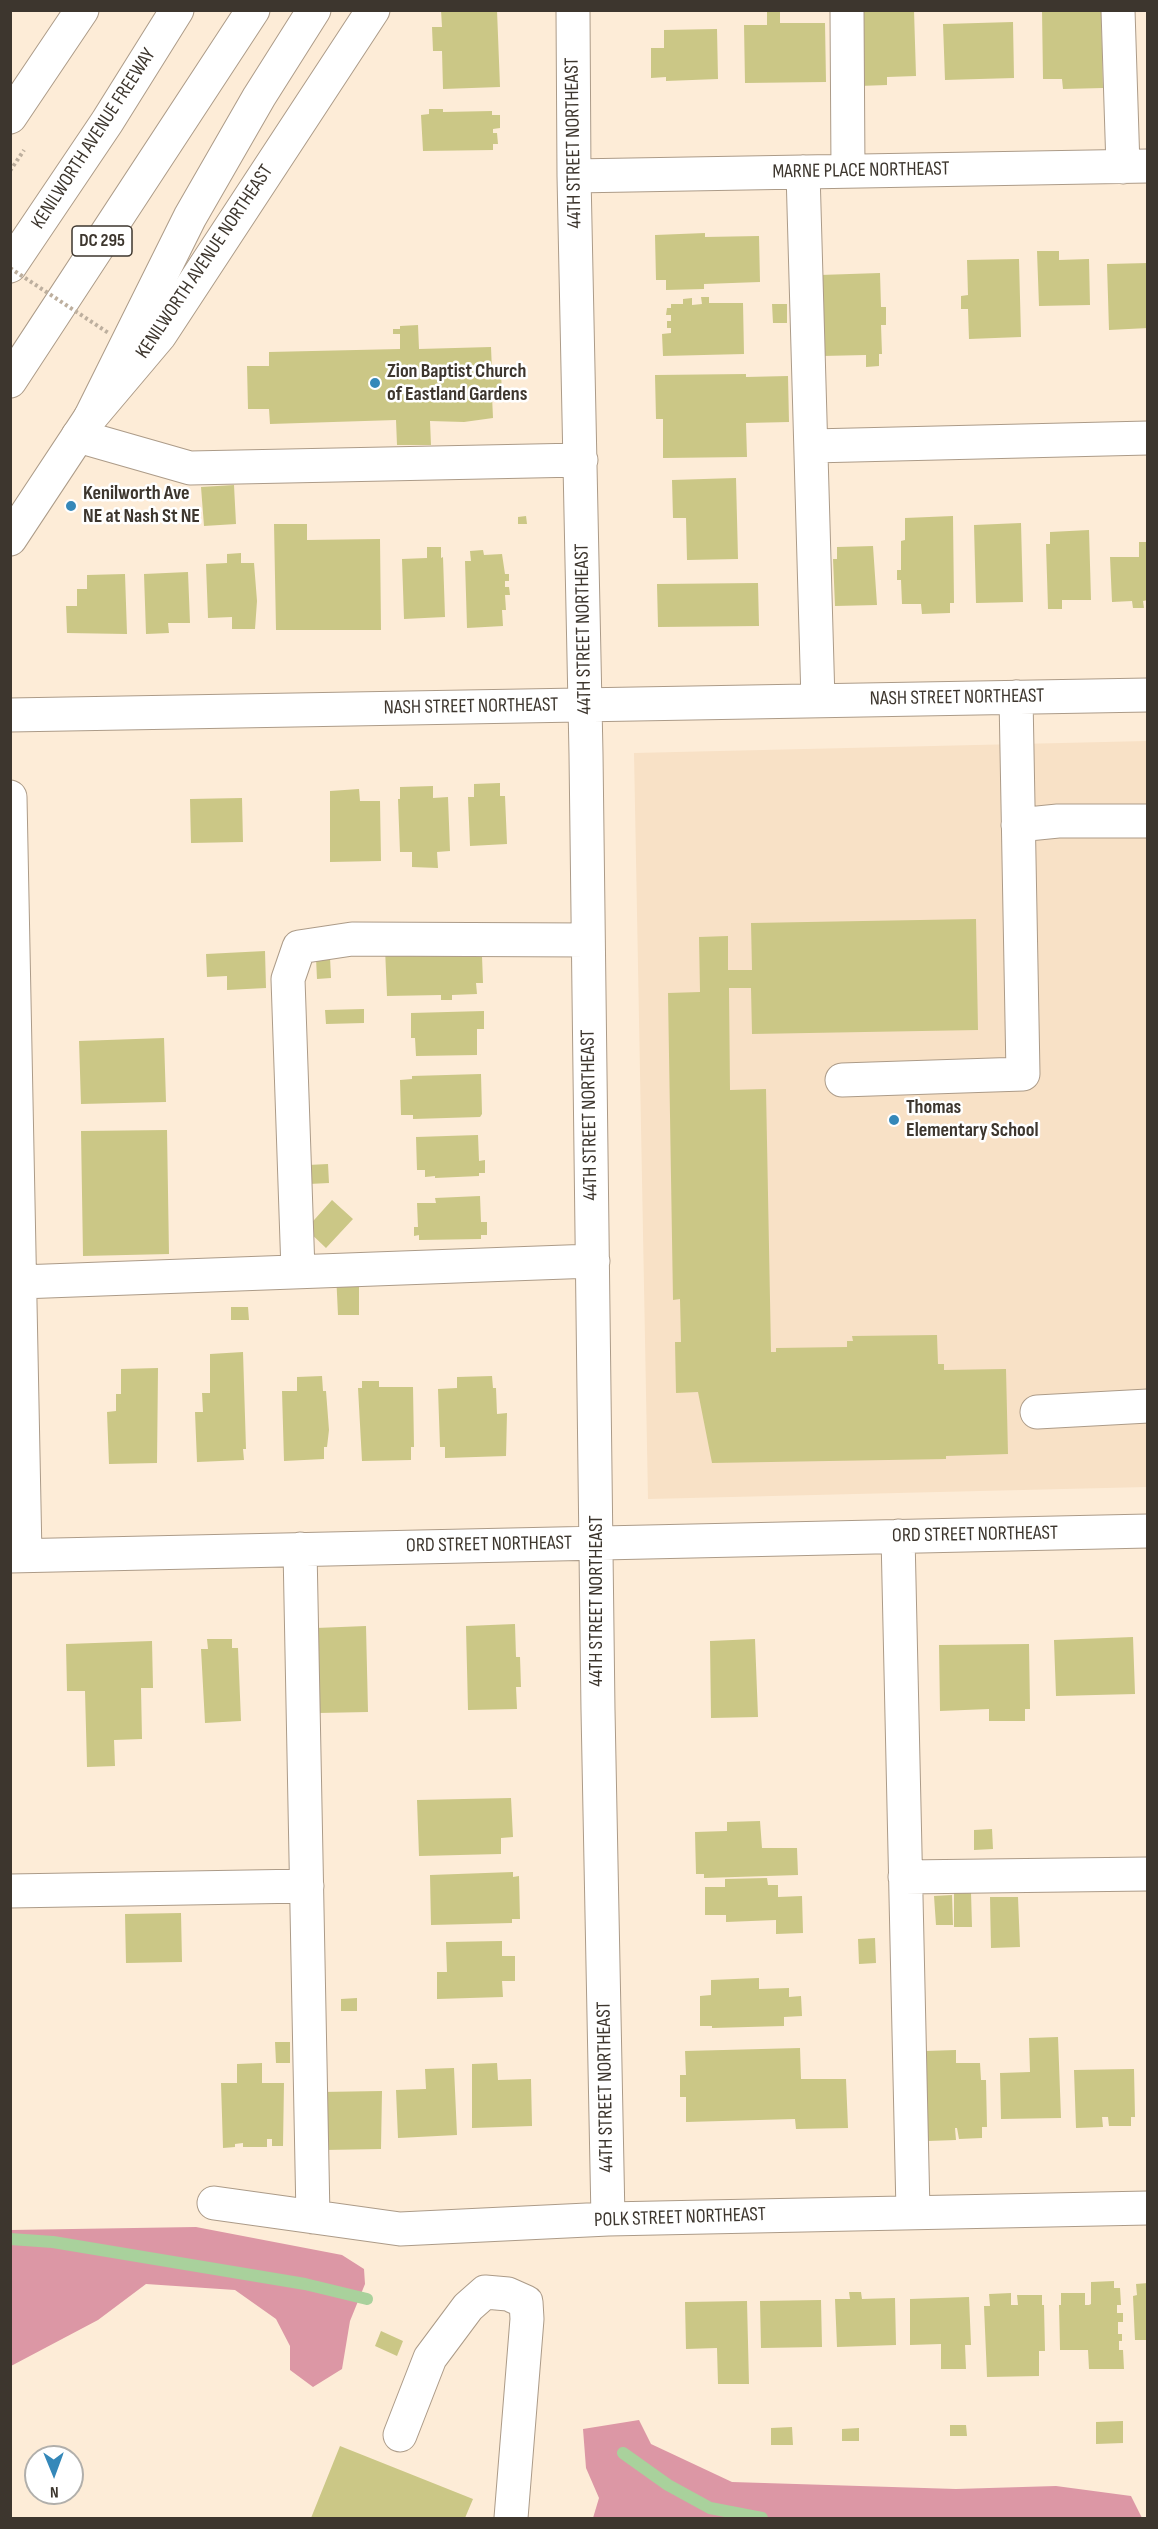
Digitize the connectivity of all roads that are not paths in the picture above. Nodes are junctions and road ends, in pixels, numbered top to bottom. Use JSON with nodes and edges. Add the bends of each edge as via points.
{"nodes":[{"id":1,"x":82,"y":10,"type":"edge"},
{"id":2,"x":177,"y":10,"type":"edge"},
{"id":3,"x":253,"y":10,"type":"edge"},
{"id":4,"x":314,"y":10,"type":"edge"},
{"id":5,"x":373,"y":10,"type":"edge"},
{"id":6,"x":573,"y":10,"type":"edge"},
{"id":7,"x":847,"y":10,"type":"edge"},
{"id":8,"x":1118,"y":10,"type":"edge"},
{"id":9,"x":10,"y":117,"type":"edge"},
{"id":10,"x":1135,"y":166,"type":"edge"},
{"id":11,"x":848,"y":171,"type":"junction"},
{"id":12,"x":803,"y":172,"type":"junction"},
{"id":13,"x":574,"y":176,"type":"junction"},
{"id":14,"x":10,"y":267,"type":"edge"},
{"id":15,"x":10,"y":381,"type":"edge"},
{"id":16,"x":84,"y":427,"type":"junction"},
{"id":17,"x":1148,"y":438,"type":"edge"},
{"id":18,"x":812,"y":446,"type":"junction"},
{"id":19,"x":581,"y":460,"type":"junction"},
{"id":20,"x":10,"y":539,"type":"edge"},
{"id":21,"x":1148,"y":695,"type":"edge"},
{"id":22,"x":1016,"y":697,"type":"junction"},
{"id":23,"x":818,"y":701,"type":"junction"},
{"id":24,"x":585,"y":705,"type":"junction"},
{"id":25,"x":10,"y":715,"type":"edge"},
{"id":26,"x":10,"y":797,"type":"edge"},
{"id":27,"x":1148,"y":821,"type":"edge"},
{"id":28,"x":1018,"y":825,"type":"junction"},
{"id":29,"x":588,"y":940,"type":"junction"},
{"id":30,"x":13,"y":1007,"type":"edge"},
{"id":31,"x":842,"y":1080,"type":"dead end"},
{"id":32,"x":593,"y":1261,"type":"junction"},
{"id":33,"x":17,"y":1269,"type":"edge"},
{"id":34,"x":298,"y":1271,"type":"junction"},
{"id":35,"x":1148,"y":1406,"type":"edge"},
{"id":36,"x":1037,"y":1412,"type":"dead end"},
{"id":37,"x":1148,"y":1531,"type":"edge"},
{"id":38,"x":898,"y":1536,"type":"junction"},
{"id":39,"x":597,"y":1543,"type":"junction"},
{"id":40,"x":300,"y":1549,"type":"junction"},
{"id":41,"x":18,"y":1556,"type":"edge"},
{"id":42,"x":1148,"y":1874,"type":"edge"},
{"id":43,"x":905,"y":1877,"type":"junction"},
{"id":44,"x":307,"y":1886,"type":"junction"},
{"id":45,"x":10,"y":1891,"type":"edge"},
{"id":46,"x":214,"y":2203,"type":"dead end"},
{"id":47,"x":1148,"y":2208,"type":"edge"},
{"id":48,"x":913,"y":2212,"type":"junction"},
{"id":49,"x":313,"y":2217,"type":"junction"},
{"id":50,"x":608,"y":2219,"type":"junction"},
{"id":51,"x":400,"y":2435,"type":"dead end"},
{"id":52,"x":511,"y":2518,"type":"edge"}],
"edges":[{"from":1,"to":9,"type":"main road"},
{"from":2,"to":14,"type":"main road","name":"KENILWORTH AVENUE FREEWAY","number":"DC 295"},
{"from":3,"to":15,"type":"main road","number":"DC 295"},
{"from":4,"to":16,"type":"main road","via":[[190,217]]},
{"from":5,"to":16,"type":"main road","name":"KENILWORTH AVENUE NORTHEAST","via":[[160,335]]},
{"from":6,"to":13,"type":"main road","name":"44TH STREET NORTHEAST"},
{"from":7,"to":11,"type":"main road"},
{"from":8,"to":10,"type":"main road"},
{"from":10,"to":11,"type":"main road","name":"MARNE PLACE NORTHEAST"},
{"from":11,"to":12,"type":"main road","name":"MARNE PLACE NORTHEAST"},
{"from":12,"to":13,"type":"main road","name":"MARNE PLACE NORTHEAST"},
{"from":12,"to":18,"type":"main road"},
{"from":13,"to":19,"type":"main road","name":"44TH STREET NORTHEAST"},
{"from":16,"to":19,"type":"main road","via":[[190,468]]},
{"from":16,"to":20,"type":"main road","name":"KENILWORTH AVENUE NORTHEAST"},
{"from":17,"to":18,"type":"main road"},
{"from":18,"to":23,"type":"main road"},
{"from":19,"to":24,"type":"main road","name":"44TH STREET NORTHEAST"},
{"from":21,"to":22,"type":"main road","name":"NASH STREET NORTHEAST"},
{"from":22,"to":23,"type":"main road","name":"NASH STREET NORTHEAST"},
{"from":22,"to":28,"type":"main road"},
{"from":23,"to":24,"type":"main road","name":"NASH STREET NORTHEAST"},
{"from":24,"to":25,"type":"main road","name":"NASH STREET NORTHEAST"},
{"from":24,"to":29,"type":"main road","name":"44TH STREET NORTHEAST"},
{"from":26,"to":30,"type":"main road"},
{"from":27,"to":28,"type":"main road"},
{"from":28,"to":31,"type":"main road","via":[[1023,1074]]},
{"from":29,"to":32,"type":"main road","name":"44TH STREET NORTHEAST"},
{"from":29,"to":34,"type":"main road","via":[[352,939],[299,947],[288,979]]},
{"from":30,"to":33,"type":"main road"},
{"from":32,"to":34,"type":"main road"},
{"from":32,"to":39,"type":"main road","name":"44TH STREET NORTHEAST"},
{"from":33,"to":34,"type":"main road"},
{"from":33,"to":41,"type":"main road"},
{"from":35,"to":36,"type":"main road"},
{"from":37,"to":38,"type":"main road","name":"ORD STREET NORTHEAST"},
{"from":38,"to":39,"type":"main road","name":"ORD STREET NORTHEAST"},
{"from":38,"to":43,"type":"main road"},
{"from":39,"to":40,"type":"main road","name":"ORD STREET NORTHEAST"},
{"from":39,"to":50,"type":"main road","name":"44TH STREET NORTHEAST"},
{"from":40,"to":41,"type":"main road","name":"ORD STREET NORTHEAST"},
{"from":40,"to":44,"type":"main road"},
{"from":42,"to":43,"type":"main road"},
{"from":43,"to":48,"type":"main road"},
{"from":44,"to":45,"type":"main road"},
{"from":44,"to":49,"type":"main road"},
{"from":46,"to":49,"type":"main road","name":"POLK STREET NORTHEAST"},
{"from":47,"to":48,"type":"main road","name":"POLK STREET NORTHEAST"},
{"from":48,"to":50,"type":"main road","name":"POLK STREET NORTHEAST"},
{"from":49,"to":50,"type":"main road","name":"POLK STREET NORTHEAST","via":[[400,2229]]},
{"from":51,"to":52,"type":"main road","via":[[430,2358],[468,2307],[485,2292],[508,2294],[526,2302]]}]}
